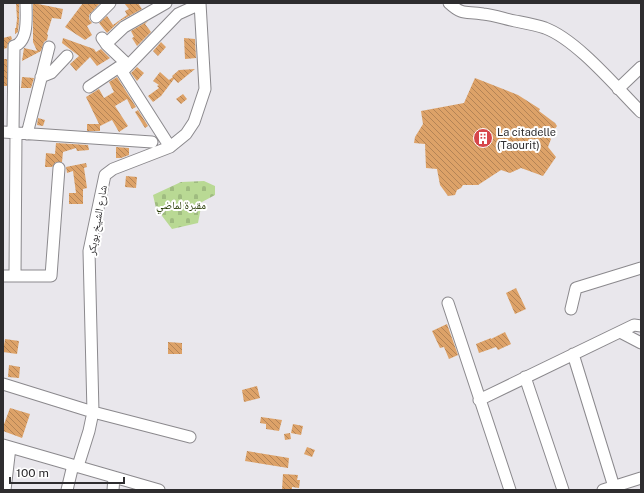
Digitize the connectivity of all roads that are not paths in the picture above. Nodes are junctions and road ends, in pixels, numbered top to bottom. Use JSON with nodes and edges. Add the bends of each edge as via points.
{"nodes":[{"id":1,"x":26,"y":3,"type":"edge"},
{"id":2,"x":110,"y":3,"type":"edge"},
{"id":3,"x":166,"y":3,"type":"edge"},
{"id":4,"x":200,"y":3,"type":"edge"},
{"id":5,"x":449,"y":3,"type":"edge"},
{"id":6,"x":96,"y":18,"type":"dead end"},
{"id":7,"x":49,"y":47,"type":"dead end"},
{"id":8,"x":67,"y":56,"type":"dead end"},
{"id":9,"x":641,"y":67,"type":"edge"},
{"id":10,"x":125,"y":68,"type":"junction"},
{"id":11,"x":41,"y":77,"type":"junction"},
{"id":12,"x":89,"y":87,"type":"dead end"},
{"id":13,"x":618,"y":89,"type":"junction"},
{"id":14,"x":641,"y":112,"type":"edge"},
{"id":15,"x":15,"y":133,"type":"edge"},
{"id":16,"x":152,"y":142,"type":"dead end"},
{"id":17,"x":170,"y":147,"type":"junction"},
{"id":18,"x":59,"y":168,"type":"dead end"},
{"id":19,"x":641,"y":268,"type":"edge"},
{"id":20,"x":3,"y":276,"type":"edge"},
{"id":21,"x":16,"y":276,"type":"junction"},
{"id":22,"x":448,"y":303,"type":"dead end"},
{"id":23,"x":571,"y":309,"type":"dead end"},
{"id":24,"x":641,"y":326,"type":"edge"},
{"id":25,"x":620,"y":332,"type":"junction"},
{"id":26,"x":641,"y":343,"type":"edge"},
{"id":27,"x":573,"y":354,"type":"junction"},
{"id":28,"x":525,"y":378,"type":"junction"},
{"id":29,"x":3,"y":384,"type":"edge"},
{"id":30,"x":479,"y":400,"type":"junction"},
{"id":31,"x":93,"y":412,"type":"junction"},
{"id":32,"x":190,"y":437,"type":"dead end"},
{"id":33,"x":7,"y":446,"type":"edge"},
{"id":34,"x":75,"y":466,"type":"junction"},
{"id":35,"x":114,"y":477,"type":"junction"},
{"id":36,"x":641,"y":478,"type":"edge"},
{"id":37,"x":608,"y":488,"type":"edge"},
{"id":38,"x":5,"y":490,"type":"edge"},
{"id":39,"x":67,"y":490,"type":"edge"},
{"id":40,"x":113,"y":490,"type":"edge"},
{"id":41,"x":159,"y":490,"type":"edge"},
{"id":42,"x":510,"y":490,"type":"edge"},
{"id":43,"x":563,"y":490,"type":"edge"}],
"edges":[{"from":1,"to":15,"type":"street","via":[[25,30],[19,45],[14,46]]},
{"from":2,"to":6,"type":"street"},
{"from":3,"to":10,"type":"street","via":[[104,41]]},
{"from":4,"to":10,"type":"street","via":[[178,14]]},
{"from":4,"to":17,"type":"street","name":"شارع الشيخ بوبكر","via":[[205,89],[194,122],[186,134]]},
{"from":5,"to":13,"type":"street","via":[[466,13],[482,13],[546,28],[583,53]]},
{"from":7,"to":11,"type":"street"},
{"from":8,"to":11,"type":"street","via":[[51,73]]},
{"from":9,"to":13,"type":"street"},
{"from":10,"to":12,"type":"street","via":[[119,67]]},
{"from":10,"to":17,"type":"street"},
{"from":11,"to":15,"type":"street"},
{"from":13,"to":14,"type":"street"},
{"from":15,"to":16,"type":"street"},
{"from":15,"to":21,"type":"street"},
{"from":17,"to":31,"type":"street","name":"شارع الشيخ بوبكر","via":[[113,169],[105,175],[89,251]]},
{"from":18,"to":21,"type":"street","via":[[51,276]]},
{"from":19,"to":23,"type":"street","via":[[576,288]]},
{"from":20,"to":21,"type":"street"},
{"from":22,"to":30,"type":"street"},
{"from":24,"to":25,"type":"street","via":[[634,325]]},
{"from":25,"to":26,"type":"street"},
{"from":25,"to":27,"type":"street"},
{"from":27,"to":28,"type":"street"},
{"from":27,"to":37,"type":"street"},
{"from":28,"to":30,"type":"street"},
{"from":28,"to":43,"type":"street"},
{"from":29,"to":31,"type":"street"},
{"from":30,"to":42,"type":"street"},
{"from":31,"to":32,"type":"street"},
{"from":31,"to":34,"type":"street","name":"شارع الشيخ بوبكر","via":[[89,431]]},
{"from":33,"to":34,"type":"street"},
{"from":33,"to":38,"type":"street"},
{"from":34,"to":35,"type":"street"},
{"from":34,"to":39,"type":"street","name":"شارع الشيخ بوبكر"},
{"from":35,"to":40,"type":"street"},
{"from":35,"to":41,"type":"street"},
{"from":36,"to":37,"type":"street"}]}
